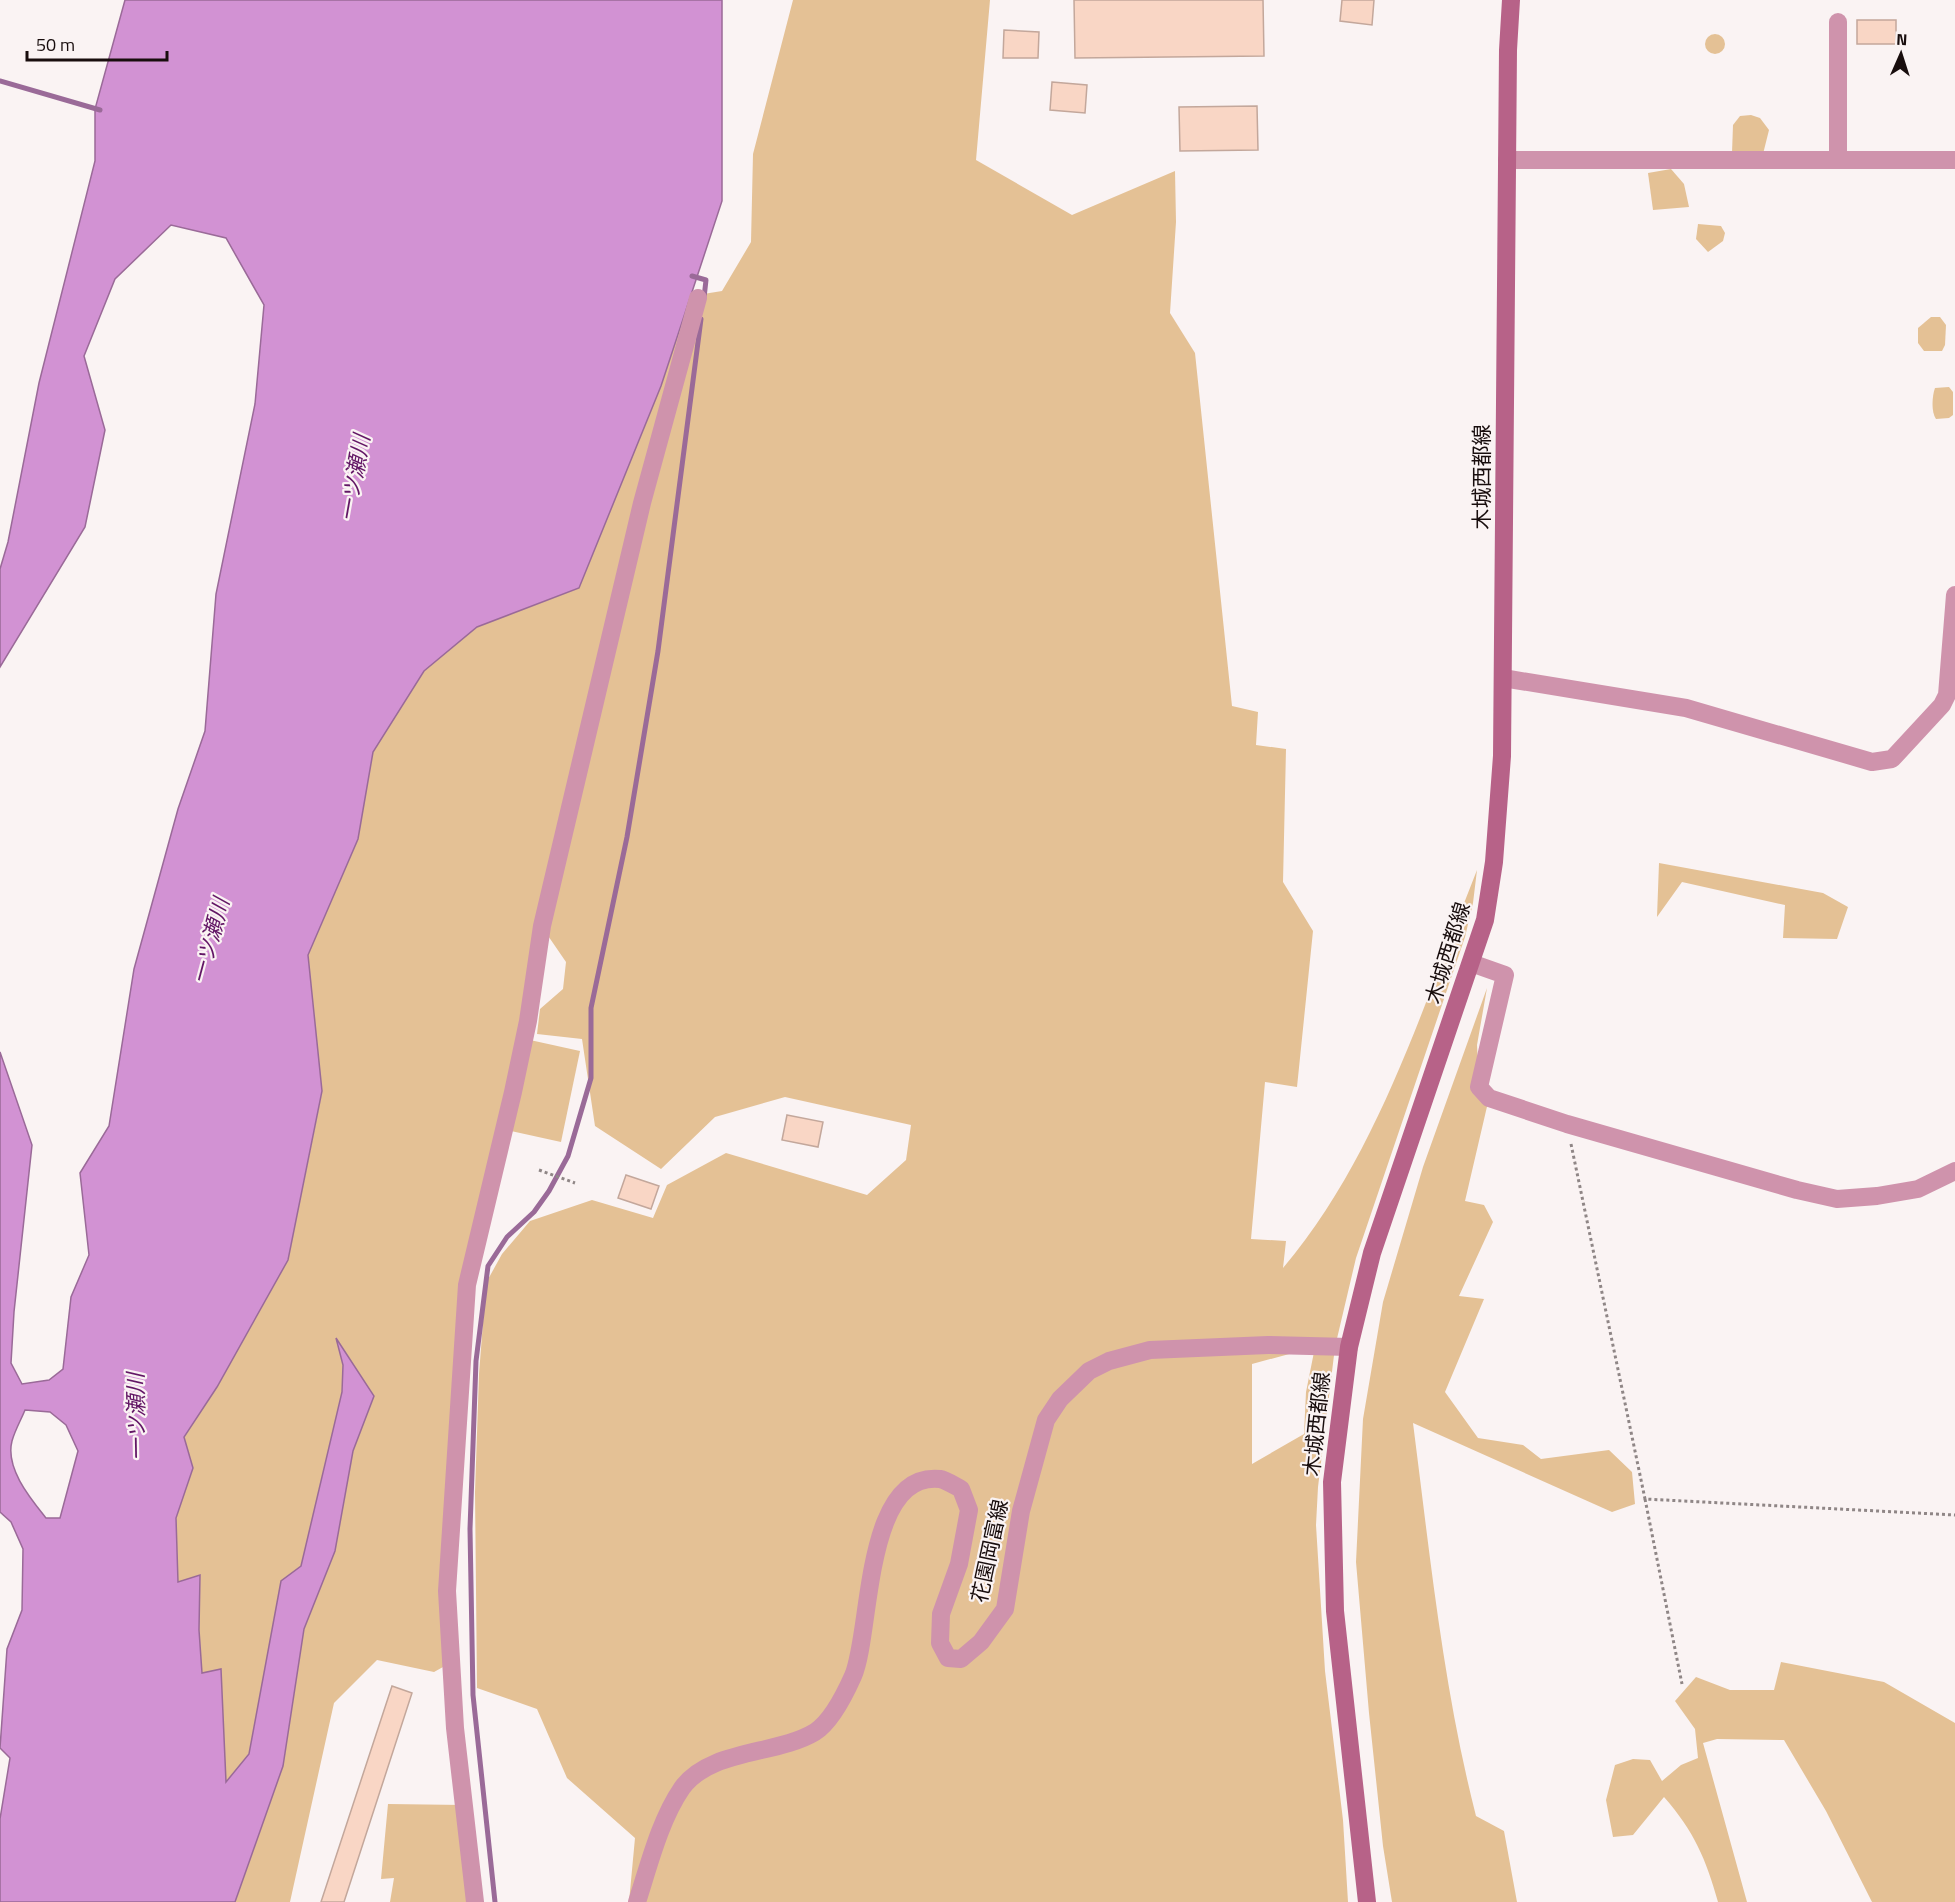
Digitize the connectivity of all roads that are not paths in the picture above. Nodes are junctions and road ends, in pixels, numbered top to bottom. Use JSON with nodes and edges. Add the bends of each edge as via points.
{"nodes":[{"id":1,"x":1511,"y":0,"type":"edge"},
{"id":2,"x":1838,"y":22,"type":"dead end"},
{"id":3,"x":1507,"y":160,"type":"junction"},
{"id":4,"x":1838,"y":160,"type":"junction"},
{"id":5,"x":1955,"y":160,"type":"edge"},
{"id":6,"x":698,"y":298,"type":"dead end"},
{"id":7,"x":1955,"y":595,"type":"edge"},
{"id":8,"x":1503,"y":678,"type":"junction"},
{"id":9,"x":1471,"y":963,"type":"junction"},
{"id":10,"x":1955,"y":1172,"type":"edge"},
{"id":11,"x":1349,"y":1347,"type":"junction"},
{"id":12,"x":474,"y":1902,"type":"edge"},
{"id":13,"x":637,"y":1902,"type":"edge"},
{"id":14,"x":1367,"y":1902,"type":"edge"}],
"edges":[{"from":1,"to":3,"type":"main road","name":"木城西都線"},
{"from":2,"to":4,"type":"street"},
{"from":3,"to":4,"type":"street"},
{"from":3,"to":8,"type":"main road","name":"木城西都線"},
{"from":4,"to":5,"type":"street"},
{"from":6,"to":12,"type":"street","via":[[642,503],[542,926],[524,1041],[467,1285],[447,1591],[455,1728]]},
{"from":7,"to":8,"type":"street","via":[[1947,695],[1892,759],[1872,762],[1686,708]]},
{"from":8,"to":9,"type":"main road","name":"木城西都線","via":[[1494,862],[1485,920]]},
{"from":9,"to":10,"type":"street","via":[[1505,975],[1479,1087],[1489,1098],[1567,1124],[1837,1199],[1918,1189]]},
{"from":9,"to":11,"type":"main road","name":"木城西都線","via":[[1372,1253]]},
{"from":11,"to":13,"type":"street","name":"花園岡富線","via":[[1268,1345],[1150,1350],[1108,1361],[1089,1371],[1060,1399],[1046,1420],[1021,1511],[1005,1609],[981,1642],[961,1659],[948,1658],[940,1643],[940,1614],[959,1564],[969,1510],[961,1489],[941,1479],[919,1482],[903,1494],[889,1513],[882,1532],[871,1570],[854,1674],[835,1709],[815,1731],[729,1758],[702,1771],[683,1787],[664,1825]]},
{"from":11,"to":14,"type":"main road","name":"木城西都線","via":[[1332,1482],[1335,1611]]}]}
